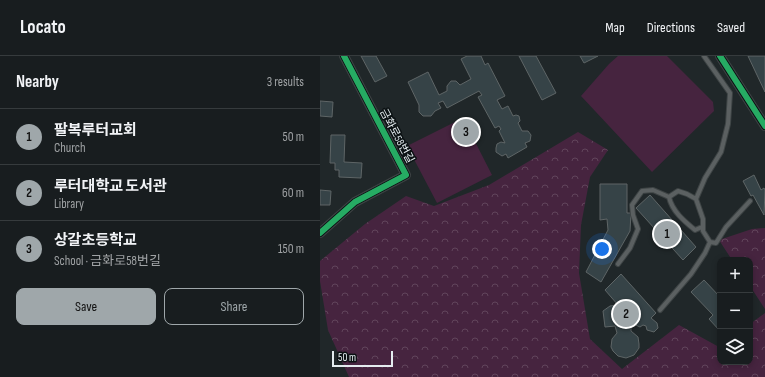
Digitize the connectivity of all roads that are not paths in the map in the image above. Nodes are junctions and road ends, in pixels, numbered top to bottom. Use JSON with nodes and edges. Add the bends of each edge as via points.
{"nodes":[{"id":1,"x":344,"y":56,"type":"edge"},
{"id":2,"x":704,"y":56,"type":"edge"},
{"id":3,"x":720,"y":56,"type":"edge"},
{"id":4,"x":765,"y":126,"type":"edge"},
{"id":5,"x":669,"y":197,"type":"junction"},
{"id":6,"x":696,"y":199,"type":"junction"},
{"id":7,"x":750,"y":201,"type":"dead end"},
{"id":8,"x":702,"y":227,"type":"junction"},
{"id":9,"x":320,"y":233,"type":"edge"},
{"id":10,"x":710,"y":242,"type":"junction"},
{"id":11,"x":618,"y":264,"type":"dead end"},
{"id":12,"x":660,"y":310,"type":"dead end"}],
"edges":[{"from":1,"to":9,"type":"street","name":"금화로58번길","via":[[406,175],[355,202]]},
{"from":2,"to":6,"type":"lane","via":[[730,93],[728,124],[721,152]]},
{"from":3,"to":4,"type":"street"},
{"from":5,"to":6,"type":"lane","via":[[678,191]]},
{"from":5,"to":8,"type":"lane","via":[[670,204],[683,220],[695,230]]},
{"from":5,"to":11,"type":"lane","via":[[653,190],[642,191],[632,204],[638,228],[630,248]]},
{"from":6,"to":8,"type":"lane","via":[[703,219]]},
{"from":7,"to":10,"type":"lane","via":[[726,227],[716,243]]},
{"from":8,"to":10,"type":"lane"},
{"from":10,"to":12,"type":"lane","via":[[692,274]]}]}
